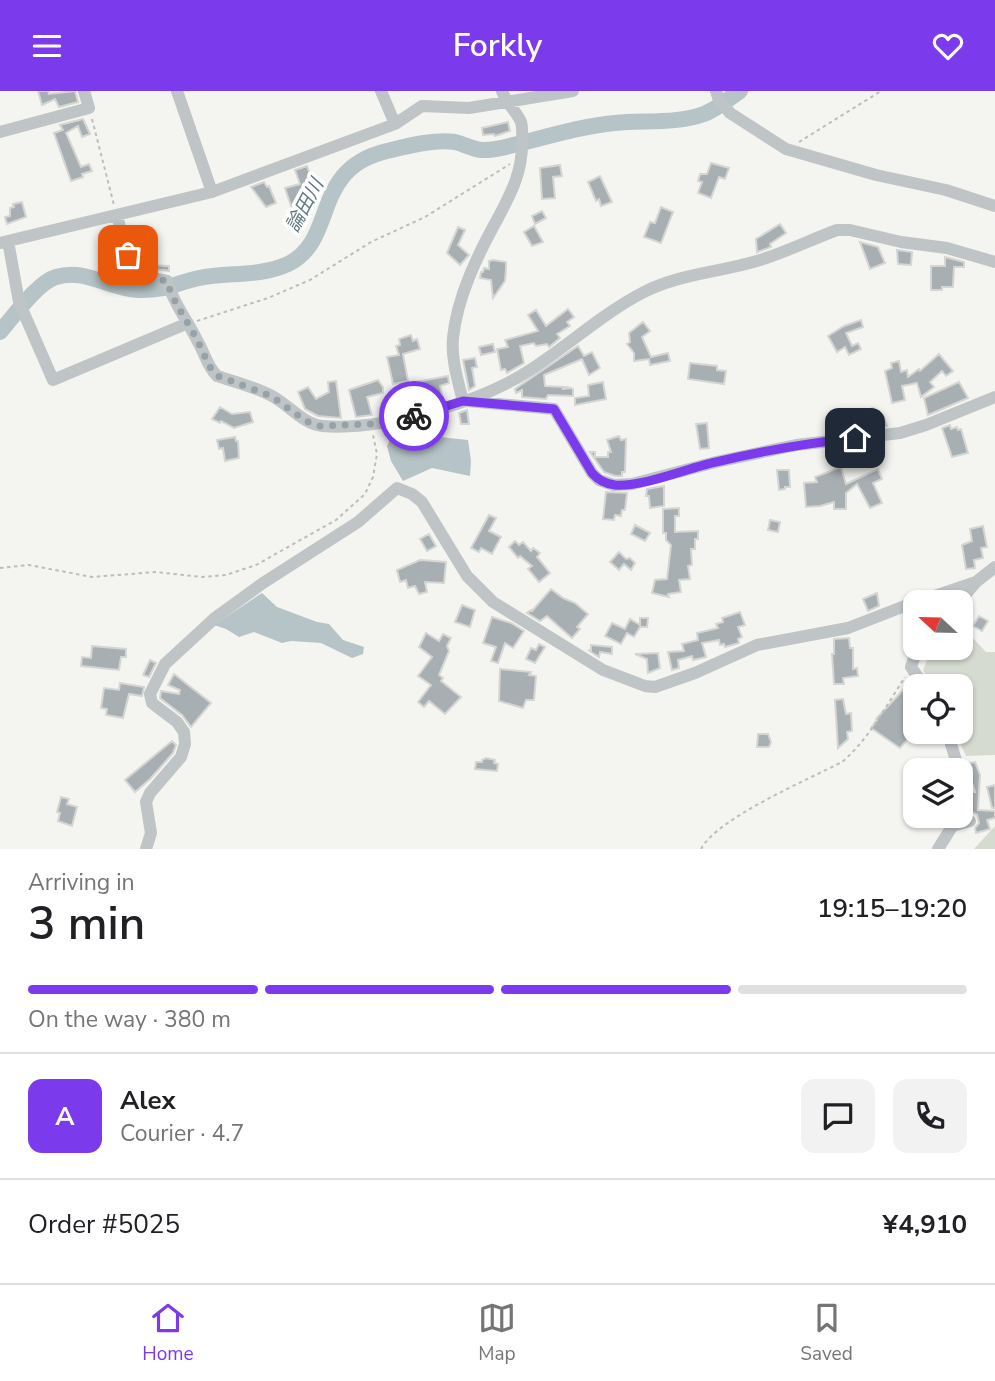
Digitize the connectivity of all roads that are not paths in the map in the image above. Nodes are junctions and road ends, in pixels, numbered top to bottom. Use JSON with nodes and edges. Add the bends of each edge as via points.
{"nodes":[{"id":1,"x":84,"y":91,"type":"edge"},
{"id":2,"x":177,"y":91,"type":"edge"},
{"id":3,"x":381,"y":91,"type":"edge"},
{"id":4,"x":572,"y":91,"type":"edge"},
{"id":5,"x":718,"y":96,"type":"edge"},
{"id":6,"x":504,"y":97,"type":"edge"},
{"id":7,"x":395,"y":124,"type":"junction"},
{"id":8,"x":0,"y":132,"type":"edge"},
{"id":9,"x":212,"y":192,"type":"junction"},
{"id":10,"x":995,"y":206,"type":"edge"},
{"id":11,"x":117,"y":216,"type":"junction"},
{"id":12,"x":4,"y":242,"type":"edge"},
{"id":13,"x":995,"y":262,"type":"edge"},
{"id":14,"x":188,"y":323,"type":"junction"},
{"id":15,"x":995,"y":397,"type":"edge"},
{"id":16,"x":463,"y":401,"type":"junction"},
{"id":17,"x":995,"y":567,"type":"edge"},
{"id":18,"x":976,"y":582,"type":"junction"},
{"id":19,"x":952,"y":590,"type":"edge"},
{"id":20,"x":969,"y":590,"type":"edge"},
{"id":21,"x":903,"y":607,"type":"edge"},
{"id":22,"x":950,"y":828,"type":"edge"},
{"id":23,"x":146,"y":849,"type":"edge"},
{"id":24,"x":938,"y":849,"type":"edge"}],
"edges":[{"from":1,"to":8,"type":"street","via":[[89,108]]},
{"from":2,"to":9,"type":"street"},
{"from":3,"to":7,"type":"street"},
{"from":4,"to":6,"type":"street"},
{"from":5,"to":10,"type":"street","via":[[730,113],[786,149]]},
{"from":6,"to":7,"type":"street","via":[[469,108],[422,106]]},
{"from":6,"to":16,"type":"street","via":[[521,121],[520,172],[466,286],[458,313],[454,366]]},
{"from":7,"to":9,"type":"street"},
{"from":9,"to":11,"type":"street"},
{"from":11,"to":12,"type":"street"},
{"from":11,"to":14,"type":"street","via":[[133,274],[167,281]]},
{"from":12,"to":14,"type":"street","via":[[19,302],[53,380]]},
{"from":13,"to":16,"type":"street","via":[[947,248],[836,230],[759,261],[647,290],[611,310],[521,376]]},
{"from":14,"to":16,"type":"street","via":[[218,376],[271,396],[320,426],[371,424]]},
{"from":15,"to":16,"type":"street","via":[[900,433],[796,445],[614,485],[592,473],[554,409]]},
{"from":17,"to":18,"type":"street"},
{"from":18,"to":19,"type":"street"},
{"from":18,"to":20,"type":"street"},
{"from":21,"to":23,"type":"street","via":[[848,628],[757,645],[695,673],[645,686],[603,670],[493,601],[467,576],[422,502],[397,488],[358,522],[216,617],[165,664],[150,694],[152,703],[177,722],[185,744],[181,757],[146,802],[150,833]]},
{"from":22,"to":24,"type":"street"}]}
